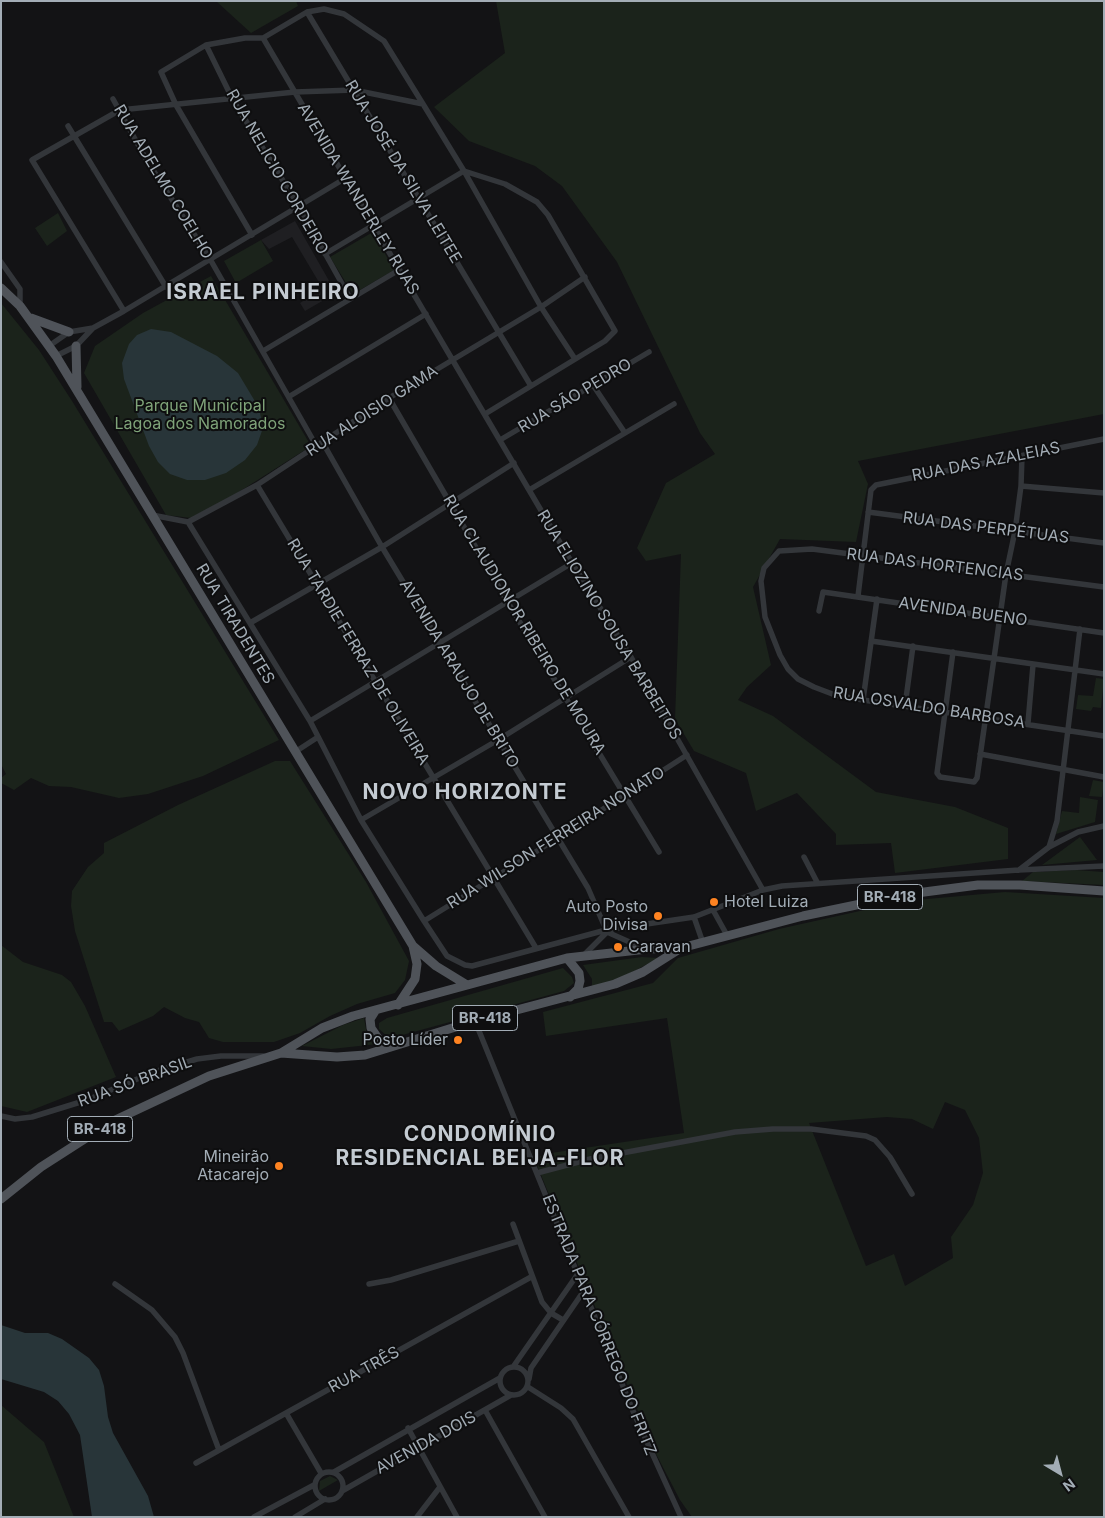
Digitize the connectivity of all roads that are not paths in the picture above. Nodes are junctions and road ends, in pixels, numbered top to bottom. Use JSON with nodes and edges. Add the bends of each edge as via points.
{"nodes":[{"id":1,"x":307,"y":12,"type":"junction"},
{"id":2,"x":263,"y":38,"type":"junction"},
{"id":3,"x":206,"y":45,"type":"junction"},
{"id":4,"x":354,"y":90,"type":"junction"},
{"id":5,"x":295,"y":92,"type":"junction"},
{"id":6,"x":113,"y":99,"type":"dead end"},
{"id":7,"x":233,"y":100,"type":"junction"},
{"id":8,"x":423,"y":104,"type":"junction"},
{"id":9,"x":176,"y":105,"type":"junction"},
{"id":10,"x":120,"y":110,"type":"junction"},
{"id":11,"x":68,"y":126,"type":"dead end"},
{"id":12,"x":73,"y":136,"type":"junction"},
{"id":13,"x":464,"y":171,"type":"junction"},
{"id":14,"x":344,"y":179,"type":"junction"},
{"id":15,"x":418,"y":198,"type":"junction"},
{"id":16,"x":298,"y":205,"type":"junction"},
{"id":17,"x":373,"y":226,"type":"junction"},
{"id":18,"x":252,"y":235,"type":"junction"},
{"id":19,"x":326,"y":254,"type":"junction"},
{"id":20,"x":210,"y":259,"type":"junction"},
{"id":21,"x":1,"y":262,"type":"edge"},
{"id":22,"x":399,"y":270,"type":"junction"},
{"id":23,"x":585,"y":276,"type":"junction"},
{"id":24,"x":166,"y":287,"type":"junction"},
{"id":25,"x":1,"y":288,"type":"edge"},
{"id":26,"x":350,"y":298,"type":"junction"},
{"id":27,"x":20,"y":306,"type":"junction"},
{"id":28,"x":541,"y":307,"type":"junction"},
{"id":29,"x":124,"y":311,"type":"junction"},
{"id":30,"x":426,"y":314,"type":"junction"},
{"id":31,"x":30,"y":318,"type":"junction"},
{"id":32,"x":93,"y":328,"type":"junction"},
{"id":33,"x":69,"y":332,"type":"junction"},
{"id":34,"x":498,"y":332,"type":"junction"},
{"id":35,"x":49,"y":346,"type":"junction"},
{"id":36,"x":76,"y":346,"type":"junction"},
{"id":37,"x":263,"y":351,"type":"junction"},
{"id":38,"x":649,"y":352,"type":"dead end"},
{"id":39,"x":56,"y":356,"type":"junction"},
{"id":40,"x":574,"y":359,"type":"junction"},
{"id":41,"x":452,"y":361,"type":"junction"},
{"id":42,"x":593,"y":385,"type":"junction"},
{"id":43,"x":530,"y":386,"type":"junction"},
{"id":44,"x":77,"y":390,"type":"junction"},
{"id":45,"x":290,"y":396,"type":"junction"},
{"id":46,"x":389,"y":398,"type":"junction"},
{"id":47,"x":674,"y":404,"type":"dead end"},
{"id":48,"x":486,"y":414,"type":"junction"},
{"id":49,"x":625,"y":433,"type":"junction"},
{"id":50,"x":1104,"y":439,"type":"edge"},
{"id":51,"x":500,"y":440,"type":"junction"},
{"id":52,"x":320,"y":445,"type":"junction"},
{"id":53,"x":1022,"y":456,"type":"junction"},
{"id":54,"x":514,"y":463,"type":"junction"},
{"id":55,"x":257,"y":485,"type":"junction"},
{"id":56,"x":1021,"y":486,"type":"junction"},
{"id":57,"x":529,"y":490,"type":"junction"},
{"id":58,"x":1104,"y":493,"type":"edge"},
{"id":59,"x":451,"y":504,"type":"junction"},
{"id":60,"x":868,"y":512,"type":"junction"},
{"id":61,"x":152,"y":514,"type":"junction"},
{"id":62,"x":188,"y":522,"type":"junction"},
{"id":63,"x":1015,"y":531,"type":"junction"},
{"id":64,"x":1104,"y":543,"type":"edge"},
{"id":65,"x":382,"y":547,"type":"junction"},
{"id":66,"x":862,"y":556,"type":"junction"},
{"id":67,"x":770,"y":560,"type":"joint"},
{"id":68,"x":572,"y":563,"type":"junction"},
{"id":69,"x":1006,"y":574,"type":"junction"},
{"id":70,"x":316,"y":584,"type":"junction"},
{"id":71,"x":1104,"y":587,"type":"edge"},
{"id":72,"x":858,"y":596,"type":"junction"},
{"id":73,"x":878,"y":599,"type":"junction"},
{"id":74,"x":507,"y":601,"type":"junction"},
{"id":75,"x":819,"y":611,"type":"dead end"},
{"id":76,"x":1000,"y":617,"type":"junction"},
{"id":77,"x":250,"y":623,"type":"junction"},
{"id":78,"x":1080,"y":629,"type":"junction"},
{"id":79,"x":1104,"y":634,"type":"edge"},
{"id":80,"x":871,"y":641,"type":"junction"},
{"id":81,"x":439,"y":642,"type":"junction"},
{"id":82,"x":913,"y":646,"type":"junction"},
{"id":83,"x":953,"y":652,"type":"junction"},
{"id":84,"x":630,"y":657,"type":"junction"},
{"id":85,"x":994,"y":658,"type":"junction"},
{"id":86,"x":1033,"y":665,"type":"junction"},
{"id":87,"x":1074,"y":671,"type":"junction"},
{"id":88,"x":1104,"y":674,"type":"edge"},
{"id":89,"x":374,"y":682,"type":"junction"},
{"id":90,"x":566,"y":698,"type":"junction"},
{"id":91,"x":863,"y":700,"type":"junction"},
{"id":92,"x":905,"y":706,"type":"junction"},
{"id":93,"x":945,"y":712,"type":"junction"},
{"id":94,"x":986,"y":718,"type":"junction"},
{"id":95,"x":310,"y":721,"type":"junction"},
{"id":96,"x":1028,"y":724,"type":"junction"},
{"id":97,"x":1068,"y":730,"type":"junction"},
{"id":98,"x":1104,"y":736,"type":"edge"},
{"id":99,"x":318,"y":737,"type":"junction"},
{"id":100,"x":498,"y":740,"type":"junction"},
{"id":101,"x":295,"y":752,"type":"junction"},
{"id":102,"x":980,"y":754,"type":"junction"},
{"id":103,"x":687,"y":755,"type":"junction"},
{"id":104,"x":1063,"y":769,"type":"junction"},
{"id":105,"x":1104,"y":777,"type":"edge"},
{"id":106,"x":434,"y":778,"type":"junction"},
{"id":107,"x":626,"y":795,"type":"junction"},
{"id":108,"x":361,"y":820,"type":"junction"},
{"id":109,"x":1104,"y":826,"type":"edge"},
{"id":110,"x":558,"y":838,"type":"junction"},
{"id":111,"x":1049,"y":847,"type":"junction"},
{"id":112,"x":659,"y":852,"type":"dead end"},
{"id":113,"x":804,"y":857,"type":"dead end"},
{"id":114,"x":1104,"y":866,"type":"edge"},
{"id":115,"x":1019,"y":870,"type":"junction"},
{"id":116,"x":495,"y":878,"type":"junction"},
{"id":117,"x":817,"y":882,"type":"junction"},
{"id":118,"x":763,"y":890,"type":"junction"},
{"id":119,"x":1104,"y":892,"type":"edge"},
{"id":120,"x":713,"y":910,"type":"junction"},
{"id":121,"x":694,"y":917,"type":"junction"},
{"id":122,"x":424,"y":921,"type":"junction"},
{"id":123,"x":607,"y":931,"type":"junction"},
{"id":124,"x":728,"y":937,"type":"junction"},
{"id":125,"x":703,"y":943,"type":"junction"},
{"id":126,"x":413,"y":946,"type":"junction"},
{"id":127,"x":536,"y":948,"type":"junction"},
{"id":128,"x":681,"y":948,"type":"junction"},
{"id":129,"x":648,"y":949,"type":"junction"},
{"id":130,"x":583,"y":956,"type":"junction"},
{"id":131,"x":567,"y":958,"type":"junction"},
{"id":132,"x":467,"y":985,"type":"junction"},
{"id":133,"x":570,"y":998,"type":"junction"},
{"id":134,"x":398,"y":1005,"type":"junction"},
{"id":135,"x":375,"y":1011,"type":"junction"},
{"id":136,"x":475,"y":1021,"type":"junction"},
{"id":137,"x":388,"y":1046,"type":"junction"},
{"id":138,"x":281,"y":1053,"type":"junction"},
{"id":139,"x":271,"y":1056,"type":"junction"},
{"id":140,"x":1,"y":1116,"type":"edge"},
{"id":141,"x":537,"y":1173,"type":"junction"},
{"id":142,"x":912,"y":1194,"type":"dead end"},
{"id":143,"x":1,"y":1199,"type":"edge"},
{"id":144,"x":513,"y":1224,"type":"dead end"},
{"id":145,"x":519,"y":1241,"type":"junction"},
{"id":146,"x":577,"y":1275,"type":"junction"},
{"id":147,"x":531,"y":1277,"type":"junction"},
{"id":148,"x":115,"y":1284,"type":"dead end"},
{"id":149,"x":369,"y":1284,"type":"dead end"},
{"id":150,"x":584,"y":1292,"type":"junction"},
{"id":151,"x":551,"y":1313,"type":"junction"},
{"id":152,"x":563,"y":1320,"type":"junction"},
{"id":153,"x":513,"y":1367,"type":"junction"},
{"id":154,"x":500,"y":1378,"type":"junction"},
{"id":155,"x":529,"y":1379,"type":"junction"},
{"id":156,"x":528,"y":1387,"type":"junction"},
{"id":157,"x":510,"y":1396,"type":"junction"},
{"id":158,"x":485,"y":1410,"type":"junction"},
{"id":159,"x":286,"y":1413,"type":"junction"},
{"id":160,"x":408,"y":1428,"type":"junction"},
{"id":161,"x":418,"y":1448,"type":"junction"},
{"id":162,"x":219,"y":1450,"type":"junction"},
{"id":163,"x":196,"y":1463,"type":"dead end"},
{"id":164,"x":334,"y":1472,"type":"junction"},
{"id":165,"x":321,"y":1473,"type":"junction"},
{"id":166,"x":314,"y":1485,"type":"junction"},
{"id":167,"x":440,"y":1487,"type":"junction"},
{"id":168,"x":342,"y":1491,"type":"junction"},
{"id":169,"x":325,"y":1500,"type":"junction"},
{"id":170,"x":254,"y":1517,"type":"edge"},
{"id":171,"x":295,"y":1517,"type":"edge"},
{"id":172,"x":417,"y":1517,"type":"edge"},
{"id":173,"x":457,"y":1517,"type":"edge"},
{"id":174,"x":544,"y":1517,"type":"edge"},
{"id":175,"x":628,"y":1517,"type":"edge"},
{"id":176,"x":682,"y":1517,"type":"edge"}],
"edges":[{"from":1,"to":2,"type":"street"},
{"from":1,"to":4,"type":"street","name":"RUA JOSÉ DA SILVA LEITEE"},
{"from":1,"to":8,"type":"street","via":[[324,9],[344,14],[374,32],[393,52]]},
{"from":2,"to":3,"type":"street","via":[[237,38]]},
{"from":2,"to":5,"type":"street","name":"AVENIDA WANDERLEY RUAS"},
{"from":3,"to":7,"type":"street","name":"RUA NELICIO CORDEIRO"},
{"from":3,"to":9,"type":"street","via":[[161,72]]},
{"from":4,"to":5,"type":"street"},
{"from":4,"to":8,"type":"street"},
{"from":4,"to":15,"type":"street","name":"RUA JOSÉ DA SILVA LEITEE"},
{"from":5,"to":7,"type":"street"},
{"from":5,"to":14,"type":"street","name":"AVENIDA WANDERLEY RUAS"},
{"from":6,"to":10,"type":"street","name":"RUA ADELMO COELHO"},
{"from":7,"to":9,"type":"street"},
{"from":7,"to":16,"type":"street","name":"RUA NELICIO CORDEIRO"},
{"from":8,"to":13,"type":"street"},
{"from":9,"to":10,"type":"street"},
{"from":9,"to":18,"type":"street"},
{"from":10,"to":12,"type":"street"},
{"from":10,"to":20,"type":"street","name":"RUA ADELMO COELHO","via":[[146,160]]},
{"from":11,"to":12,"type":"street"},
{"from":12,"to":24,"type":"street"},
{"from":12,"to":29,"type":"street","via":[[32,160]]},
{"from":13,"to":15,"type":"street"},
{"from":13,"to":23,"type":"street","via":[[505,184],[536,202],[548,215]]},
{"from":13,"to":28,"type":"street"},
{"from":14,"to":16,"type":"street"},
{"from":14,"to":17,"type":"street","name":"AVENIDA WANDERLEY RUAS"},
{"from":15,"to":17,"type":"street"},
{"from":15,"to":34,"type":"street","name":"RUA JOSÉ DA SILVA LEITEE"},
{"from":16,"to":18,"type":"street"},
{"from":16,"to":19,"type":"street","name":"RUA NELICIO CORDEIRO"},
{"from":17,"to":19,"type":"street"},
{"from":17,"to":22,"type":"street","name":"AVENIDA WANDERLEY RUAS"},
{"from":18,"to":20,"type":"street"},
{"from":19,"to":26,"type":"street","name":"RUA NELICIO CORDEIRO"},
{"from":20,"to":24,"type":"street"},
{"from":20,"to":37,"type":"street","name":"RUA ADELMO COELHO"},
{"from":21,"to":27,"type":"street","via":[[20,289]]},
{"from":22,"to":26,"type":"street"},
{"from":22,"to":30,"type":"street","name":"AVENIDA WANDERLEY RUAS"},
{"from":23,"to":28,"type":"street","name":"RUA ALOISIO GAMA"},
{"from":23,"to":40,"type":"street","via":[[616,331]]},
{"from":24,"to":29,"type":"street"},
{"from":25,"to":27,"type":"main road","name":"RUA TIRADENTES"},
{"from":26,"to":37,"type":"street"},
{"from":27,"to":31,"type":"main road","name":"RUA TIRADENTES"},
{"from":28,"to":34,"type":"street","name":"RUA ALOISIO GAMA"},
{"from":28,"to":40,"type":"street"},
{"from":29,"to":32,"type":"street"},
{"from":30,"to":41,"type":"street","name":"AVENIDA WANDERLEY RUAS"},
{"from":30,"to":45,"type":"street"},
{"from":31,"to":33,"type":"main road"},
{"from":31,"to":35,"type":"main road","name":"RUA TIRADENTES"},
{"from":32,"to":33,"type":"street"},
{"from":32,"to":36,"type":"street"},
{"from":33,"to":35,"type":"street"},
{"from":34,"to":41,"type":"street","name":"RUA ALOISIO GAMA"},
{"from":34,"to":43,"type":"street","name":"RUA JOSÉ DA SILVA LEITEE"},
{"from":35,"to":39,"type":"main road","name":"RUA TIRADENTES"},
{"from":36,"to":39,"type":"street"},
{"from":36,"to":44,"type":"main road"},
{"from":37,"to":45,"type":"street","name":"RUA ADELMO COELHO"},
{"from":38,"to":42,"type":"street","name":"RUA SÃO PEDRO"},
{"from":39,"to":44,"type":"main road","name":"RUA TIRADENTES"},
{"from":40,"to":43,"type":"street"},
{"from":41,"to":46,"type":"street","name":"RUA ALOISIO GAMA"},
{"from":41,"to":48,"type":"street","name":"RUA ELIOZINO SOUSA BARBEITOS"},
{"from":42,"to":49,"type":"street"},
{"from":42,"to":51,"type":"street","name":"RUA SÃO PEDRO"},
{"from":43,"to":48,"type":"street"},
{"from":44,"to":61,"type":"main road","name":"RUA TIRADENTES"},
{"from":45,"to":52,"type":"street","name":"RUA ADELMO COELHO"},
{"from":46,"to":52,"type":"street","name":"RUA ALOISIO GAMA"},
{"from":46,"to":59,"type":"street","name":"RUA CLAUDIONOR RIBEIRO DE MOURA"},
{"from":47,"to":49,"type":"street"},
{"from":48,"to":51,"type":"street","name":"RUA ELIOZINO SOUSA BARBEITOS"},
{"from":49,"to":57,"type":"street"},
{"from":50,"to":53,"type":"street","name":"RUA DAS AZALEIAS"},
{"from":51,"to":54,"type":"street","name":"RUA ELIOZINO SOUSA BARBEITOS"},
{"from":52,"to":55,"type":"street","name":"RUA ALOISIO GAMA"},
{"from":52,"to":65,"type":"street","name":"AVENIDA ARAUJO DE BRITO"},
{"from":53,"to":56,"type":"street"},
{"from":53,"to":60,"type":"street","name":"RUA DAS AZALEIAS","via":[[876,485],[871,490]]},
{"from":54,"to":57,"type":"street","name":"RUA ELIOZINO SOUSA BARBEITOS"},
{"from":54,"to":59,"type":"street"},
{"from":55,"to":62,"type":"street","name":"RUA ALOISIO GAMA"},
{"from":55,"to":70,"type":"street","name":"RUA TARDIE FERRAZ DE OLIVEIRA"},
{"from":56,"to":58,"type":"street"},
{"from":56,"to":63,"type":"street"},
{"from":57,"to":68,"type":"street","name":"RUA ELIOZINO SOUSA BARBEITOS"},
{"from":59,"to":65,"type":"street"},
{"from":59,"to":74,"type":"street","name":"RUA CLAUDIONOR RIBEIRO DE MOURA"},
{"from":60,"to":63,"type":"street","name":"RUA DAS PERPÉTUAS"},
{"from":60,"to":66,"type":"street"},
{"from":61,"to":62,"type":"street"},
{"from":61,"to":101,"type":"main road","name":"RUA TIRADENTES"},
{"from":62,"to":77,"type":"street"},
{"from":63,"to":64,"type":"street","name":"RUA DAS PERPÉTUAS"},
{"from":63,"to":69,"type":"street"},
{"from":65,"to":70,"type":"street"},
{"from":65,"to":81,"type":"street","name":"AVENIDA ARAUJO DE BRITO"},
{"from":66,"to":67,"type":"street","name":"RUA DAS HORTENCIAS","via":[[796,549],[779,551]]},
{"from":66,"to":69,"type":"street","name":"RUA DAS HORTENCIAS"},
{"from":66,"to":72,"type":"street"},
{"from":67,"to":91,"type":"street","name":"RUA OSVALDO BARBOSA","via":[[762,574],[765,617],[788,668],[798,680],[814,687]]},
{"from":68,"to":74,"type":"street"},
{"from":68,"to":84,"type":"street","name":"RUA ELIOZINO SOUSA BARBEITOS"},
{"from":69,"to":71,"type":"street","name":"RUA DAS HORTENCIAS"},
{"from":69,"to":76,"type":"street"},
{"from":70,"to":77,"type":"street"},
{"from":70,"to":89,"type":"street","name":"RUA TARDIE FERRAZ DE OLIVEIRA"},
{"from":72,"to":73,"type":"street","name":"AVENIDA BUENO"},
{"from":72,"to":75,"type":"street","name":"AVENIDA BUENO","via":[[823,592]]},
{"from":73,"to":76,"type":"street","name":"AVENIDA BUENO"},
{"from":73,"to":80,"type":"street"},
{"from":74,"to":81,"type":"street"},
{"from":74,"to":90,"type":"street","name":"RUA CLAUDIONOR RIBEIRO DE MOURA"},
{"from":76,"to":78,"type":"street","name":"AVENIDA BUENO"},
{"from":76,"to":85,"type":"street"},
{"from":77,"to":95,"type":"street"},
{"from":78,"to":79,"type":"street","name":"AVENIDA BUENO"},
{"from":78,"to":87,"type":"street"},
{"from":80,"to":82,"type":"street"},
{"from":80,"to":91,"type":"street"},
{"from":81,"to":89,"type":"street"},
{"from":81,"to":100,"type":"street","name":"AVENIDA ARAUJO DE BRITO"},
{"from":82,"to":83,"type":"street"},
{"from":82,"to":92,"type":"street"},
{"from":83,"to":85,"type":"street"},
{"from":83,"to":93,"type":"street"},
{"from":84,"to":90,"type":"street"},
{"from":84,"to":103,"type":"street","name":"RUA ELIOZINO SOUSA BARBEITOS"},
{"from":85,"to":86,"type":"street"},
{"from":85,"to":94,"type":"street"},
{"from":86,"to":87,"type":"street"},
{"from":86,"to":96,"type":"street"},
{"from":87,"to":88,"type":"street"},
{"from":87,"to":97,"type":"street"},
{"from":89,"to":95,"type":"street"},
{"from":89,"to":106,"type":"street","name":"RUA TARDIE FERRAZ DE OLIVEIRA"},
{"from":90,"to":100,"type":"street"},
{"from":90,"to":107,"type":"street","name":"RUA CLAUDIONOR RIBEIRO DE MOURA"},
{"from":91,"to":92,"type":"street","name":"RUA OSVALDO BARBOSA"},
{"from":92,"to":93,"type":"street","name":"RUA OSVALDO BARBOSA"},
{"from":93,"to":94,"type":"street","name":"RUA OSVALDO BARBOSA"},
{"from":93,"to":102,"type":"street","via":[[937,773],[940,777],[974,782]]},
{"from":94,"to":96,"type":"street","name":"RUA OSVALDO BARBOSA"},
{"from":94,"to":102,"type":"street"},
{"from":95,"to":99,"type":"street"},
{"from":96,"to":97,"type":"street","name":"RUA OSVALDO BARBOSA"},
{"from":97,"to":98,"type":"street","name":"RUA OSVALDO BARBOSA"},
{"from":97,"to":104,"type":"street"},
{"from":99,"to":101,"type":"street"},
{"from":99,"to":108,"type":"street"},
{"from":100,"to":106,"type":"street"},
{"from":100,"to":110,"type":"street","name":"AVENIDA ARAUJO DE BRITO"},
{"from":101,"to":126,"type":"main road","name":"RUA TIRADENTES"},
{"from":102,"to":104,"type":"street"},
{"from":103,"to":107,"type":"street","name":"RUA WILSON FERREIRA NONATO"},
{"from":103,"to":118,"type":"street","name":"RUA ELIOZINO SOUSA BARBEITOS"},
{"from":104,"to":105,"type":"street"},
{"from":104,"to":111,"type":"street","via":[[1057,821]]},
{"from":106,"to":108,"type":"street"},
{"from":106,"to":116,"type":"street","name":"RUA TARDIE FERRAZ DE OLIVEIRA"},
{"from":107,"to":110,"type":"street","name":"RUA WILSON FERREIRA NONATO"},
{"from":107,"to":112,"type":"street","name":"RUA CLAUDIONOR RIBEIRO DE MOURA"},
{"from":108,"to":122,"type":"street"},
{"from":109,"to":111,"type":"street","via":[[1078,832]]},
{"from":110,"to":116,"type":"street","name":"RUA WILSON FERREIRA NONATO"},
{"from":110,"to":123,"type":"street","name":"AVENIDA ARAUJO DE BRITO","via":[[588,888]]},
{"from":111,"to":115,"type":"street"},
{"from":113,"to":117,"type":"street"},
{"from":114,"to":115,"type":"street"},
{"from":115,"to":117,"type":"street"},
{"from":116,"to":122,"type":"street","name":"RUA WILSON FERREIRA NONATO"},
{"from":116,"to":127,"type":"street","name":"RUA TARDIE FERRAZ DE OLIVEIRA"},
{"from":117,"to":118,"type":"street"},
{"from":118,"to":120,"type":"street"},
{"from":119,"to":124,"type":"main road","number":"BR-418","via":[[1020,885],[943,889],[859,903]]},
{"from":120,"to":121,"type":"street"},
{"from":120,"to":124,"type":"street"},
{"from":121,"to":123,"type":"street"},
{"from":121,"to":125,"type":"street"},
{"from":122,"to":127,"type":"street","via":[[447,956],[465,965],[472,966]]},
{"from":123,"to":127,"type":"street"},
{"from":123,"to":129,"type":"street"},
{"from":123,"to":130,"type":"street"},
{"from":124,"to":125,"type":"main road","number":"BR-418"},
{"from":125,"to":128,"type":"main road","number":"BR-418"},
{"from":126,"to":132,"type":"main road","name":"RUA TIRADENTES","via":[[436,966]]},
{"from":126,"to":134,"type":"main road","name":"RUA TIRADENTES","via":[[417,964],[415,979]]},
{"from":128,"to":129,"type":"main road","number":"BR-418"},
{"from":128,"to":133,"type":"main road","number":"BR-418","via":[[643,972]]},
{"from":129,"to":130,"type":"main road","number":"BR-418"},
{"from":130,"to":131,"type":"main road","number":"BR-418"},
{"from":131,"to":132,"type":"main road","number":"BR-418"},
{"from":131,"to":133,"type":"main road","via":[[579,973],[580,981]]},
{"from":132,"to":134,"type":"main road","number":"BR-418"},
{"from":133,"to":136,"type":"main road","number":"BR-418"},
{"from":134,"to":135,"type":"main road","number":"BR-418"},
{"from":135,"to":137,"type":"main road","via":[[370,1019],[372,1028],[380,1041]]},
{"from":135,"to":138,"type":"main road","number":"BR-418","via":[[322,1028]]},
{"from":136,"to":137,"type":"main road","number":"BR-418"},
{"from":136,"to":141,"type":"street","name":"ESTRADA PARA CÓRREGO DO FRITZ"},
{"from":137,"to":138,"type":"main road","number":"BR-418","via":[[365,1055]]},
{"from":138,"to":139,"type":"main road","number":"BR-418"},
{"from":139,"to":140,"type":"street","name":"RUA SÓ BRASIL","via":[[197,1059],[32,1117],[15,1119]]},
{"from":139,"to":143,"type":"main road","number":"BR-418","via":[[208,1076],[111,1122],[41,1167]]},
{"from":141,"to":142,"type":"street","via":[[590,1159],[734,1132],[811,1129],[875,1140],[890,1157]]},
{"from":141,"to":146,"type":"street","name":"ESTRADA PARA CÓRREGO DO FRITZ"},
{"from":144,"to":145,"type":"street"},
{"from":145,"to":147,"type":"street"},
{"from":145,"to":149,"type":"street"},
{"from":146,"to":150,"type":"street","name":"ESTRADA PARA CÓRREGO DO FRITZ"},
{"from":146,"to":151,"type":"street","name":"AVENIDA DOIS"},
{"from":147,"to":151,"type":"street","via":[[542,1302]]},
{"from":147,"to":159,"type":"street","name":"RUA TRÊS"},
{"from":148,"to":162,"type":"street","via":[[152,1310],[175,1337]]},
{"from":150,"to":152,"type":"street"},
{"from":150,"to":176,"type":"street","name":"ESTRADA PARA CÓRREGO DO FRITZ","via":[[633,1411]]},
{"from":151,"to":152,"type":"street"},
{"from":151,"to":153,"type":"street","name":"AVENIDA DOIS"},
{"from":152,"to":155,"type":"street","via":[[531,1368]]},
{"from":153,"to":154,"type":"street","name":"AVENIDA DOIS","via":[[504,1371]]},
{"from":153,"to":155,"type":"street","via":[[523,1370]]},
{"from":154,"to":157,"type":"street","via":[[501,1388]]},
{"from":154,"to":160,"type":"street","name":"AVENIDA DOIS"},
{"from":155,"to":156,"type":"street"},
{"from":156,"to":157,"type":"street","name":"AVENIDA DOIS","via":[[522,1393]]},
{"from":156,"to":175,"type":"street","via":[[573,1419]]},
{"from":157,"to":158,"type":"street","name":"AVENIDA DOIS"},
{"from":158,"to":161,"type":"street","name":"AVENIDA DOIS"},
{"from":158,"to":174,"type":"street"},
{"from":159,"to":162,"type":"street","name":"RUA TRÊS"},
{"from":159,"to":165,"type":"street"},
{"from":160,"to":161,"type":"street"},
{"from":160,"to":164,"type":"street","name":"AVENIDA DOIS"},
{"from":161,"to":167,"type":"street"},
{"from":161,"to":168,"type":"street","name":"AVENIDA DOIS"},
{"from":162,"to":163,"type":"street","name":"RUA TRÊS"},
{"from":164,"to":165,"type":"street","name":"AVENIDA DOIS"},
{"from":164,"to":168,"type":"street","via":[[342,1479]]},
{"from":165,"to":166,"type":"street"},
{"from":166,"to":169,"type":"street","via":[[318,1495]]},
{"from":166,"to":170,"type":"street"},
{"from":167,"to":172,"type":"street"},
{"from":167,"to":173,"type":"street"},
{"from":168,"to":169,"type":"street","name":"AVENIDA DOIS","via":[[337,1498]]},
{"from":169,"to":171,"type":"street","name":"AVENIDA DOIS"}]}
